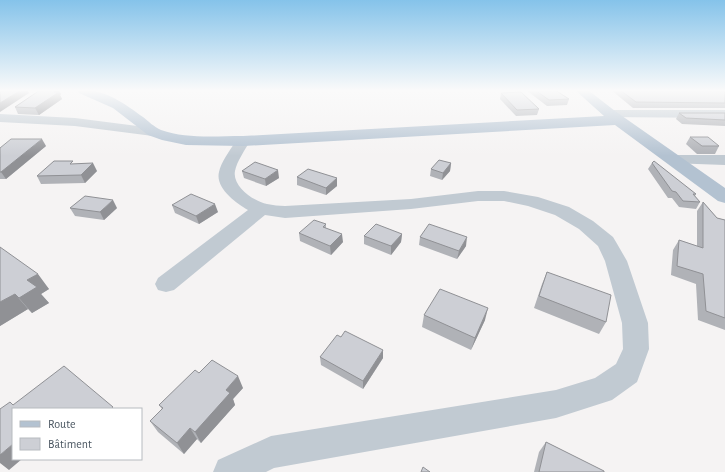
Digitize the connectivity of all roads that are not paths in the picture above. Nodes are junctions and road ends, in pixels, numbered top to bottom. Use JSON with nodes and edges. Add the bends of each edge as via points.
{"nodes":[{"id":1,"x":8,"y":112,"type":"edge"},
{"id":2,"x":127,"y":112,"type":"edge"},
{"id":3,"x":608,"y":112,"type":"edge"},
{"id":4,"x":725,"y":114,"type":"edge"},
{"id":5,"x":614,"y":117,"type":"junction"},
{"id":6,"x":0,"y":118,"type":"edge"},
{"id":7,"x":153,"y":132,"type":"junction"},
{"id":8,"x":243,"y":141,"type":"junction"},
{"id":9,"x":674,"y":160,"type":"junction"},
{"id":10,"x":725,"y":160,"type":"edge"},
{"id":11,"x":725,"y":197,"type":"edge"},
{"id":12,"x":261,"y":209,"type":"junction"},
{"id":13,"x":166,"y":284,"type":"dead end"},
{"id":14,"x":230,"y":472,"type":"edge"}],
"edges":[{"from":1,"to":6,"type":"street"},
{"from":2,"to":7,"type":"main road"},
{"from":3,"to":5,"type":"main road"},
{"from":4,"to":5,"type":"street"},
{"from":5,"to":8,"type":"main road"},
{"from":5,"to":9,"type":"main road"},
{"from":6,"to":7,"type":"street","via":[[75,122]]},
{"from":7,"to":8,"type":"main road","via":[[186,140]]},
{"from":8,"to":12,"type":"street","via":[[227,170],[226,179],[232,189],[247,202]]},
{"from":9,"to":10,"type":"street"},
{"from":9,"to":11,"type":"main road"},
{"from":12,"to":13,"type":"street"},
{"from":12,"to":14,"type":"street","via":[[285,212],[504,196],[532,201],[562,211],[586,225],[606,242],[616,261],[635,324],[636,349],[627,373],[602,390],[556,404],[271,452]]}]}
